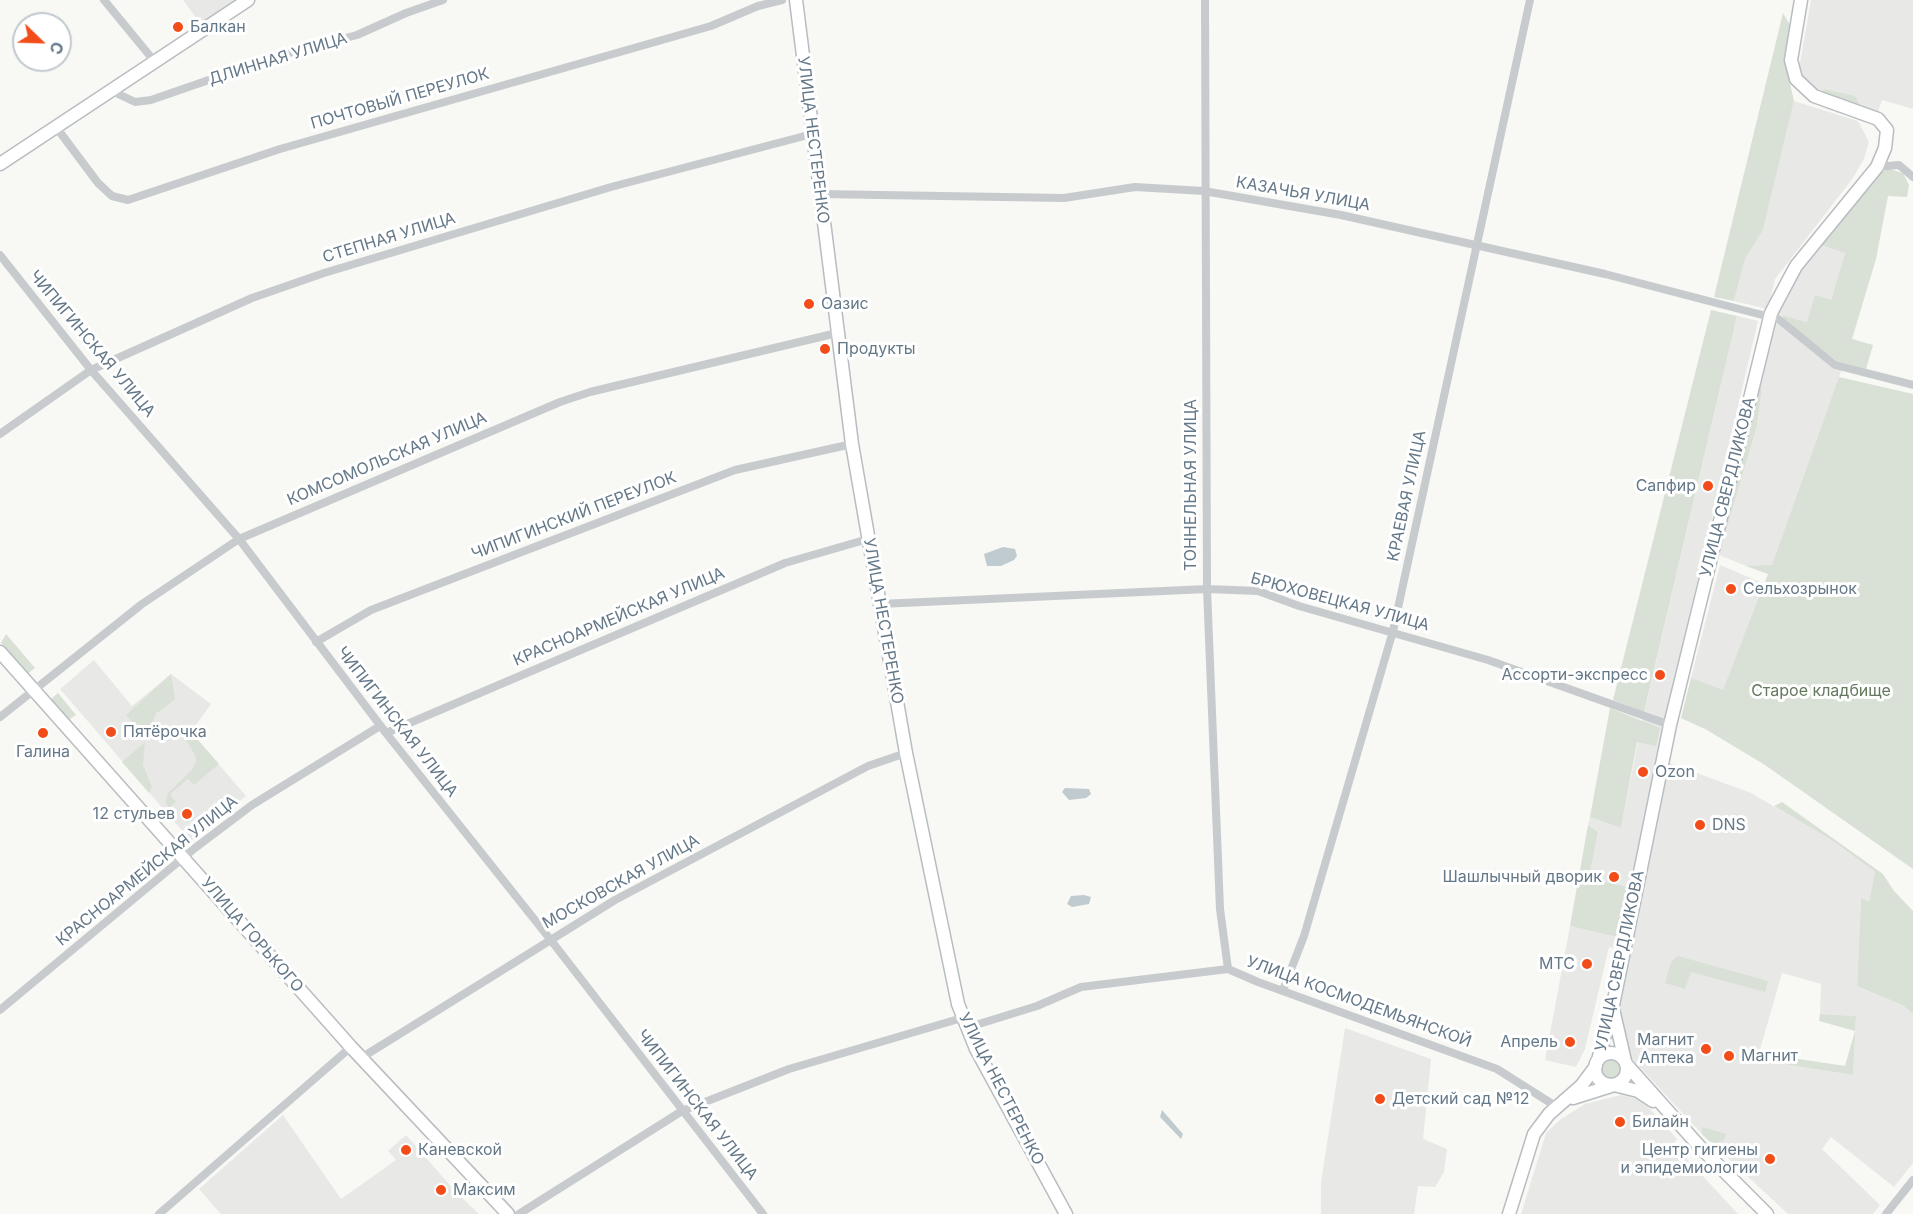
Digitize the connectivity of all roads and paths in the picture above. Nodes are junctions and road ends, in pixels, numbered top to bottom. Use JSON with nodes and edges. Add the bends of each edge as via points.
{"nodes":[{"id":1,"x":104,"y":0,"type":"edge"},
{"id":2,"x":248,"y":0,"type":"edge"},
{"id":3,"x":443,"y":0,"type":"edge"},
{"id":4,"x":782,"y":0,"type":"edge"},
{"id":5,"x":796,"y":0,"type":"edge"},
{"id":6,"x":1205,"y":0,"type":"edge"},
{"id":7,"x":1530,"y":0,"type":"edge"},
{"id":8,"x":1801,"y":0,"type":"edge"},
{"id":9,"x":155,"y":62,"type":"junction"},
{"id":10,"x":109,"y":93,"type":"junction"},
{"id":11,"x":56,"y":127,"type":"junction"},
{"id":12,"x":812,"y":134,"type":"junction"},
{"id":13,"x":0,"y":164,"type":"edge"},
{"id":14,"x":1877,"y":167,"type":"junction"},
{"id":15,"x":1913,"y":177,"type":"edge"},
{"id":16,"x":1204,"y":191,"type":"junction"},
{"id":17,"x":820,"y":194,"type":"junction"},
{"id":18,"x":1477,"y":245,"type":"junction"},
{"id":19,"x":0,"y":255,"type":"edge"},
{"id":20,"x":1770,"y":315,"type":"junction"},
{"id":21,"x":837,"y":333,"type":"junction"},
{"id":22,"x":91,"y":370,"type":"junction"},
{"id":23,"x":1913,"y":385,"type":"edge"},
{"id":24,"x":0,"y":434,"type":"edge"},
{"id":25,"x":852,"y":444,"type":"junction"},
{"id":26,"x":238,"y":538,"type":"junction"},
{"id":27,"x":868,"y":539,"type":"junction"},
{"id":28,"x":1207,"y":589,"type":"junction"},
{"id":29,"x":880,"y":604,"type":"junction"},
{"id":30,"x":1393,"y":631,"type":"junction"},
{"id":31,"x":316,"y":642,"type":"junction"},
{"id":32,"x":0,"y":652,"type":"edge"},
{"id":33,"x":34,"y":690,"type":"junction"},
{"id":34,"x":0,"y":717,"type":"edge"},
{"id":35,"x":1670,"y":725,"type":"junction"},
{"id":36,"x":383,"y":730,"type":"junction"},
{"id":37,"x":906,"y":753,"type":"junction"},
{"id":38,"x":184,"y":858,"type":"junction"},
{"id":39,"x":550,"y":939,"type":"junction"},
{"id":40,"x":1228,"y":969,"type":"junction"},
{"id":41,"x":1282,"y":990,"type":"junction"},
{"id":42,"x":1613,"y":1005,"type":"junction"},
{"id":43,"x":0,"y":1010,"type":"edge"},
{"id":44,"x":964,"y":1023,"type":"junction"},
{"id":45,"x":351,"y":1047,"type":"junction"},
{"id":46,"x":361,"y":1058,"type":"junction"},
{"id":47,"x":1626,"y":1062,"type":"junction"},
{"id":48,"x":1597,"y":1063,"type":"junction"},
{"id":49,"x":1613,"y":1085,"type":"junction"},
{"id":50,"x":1560,"y":1105,"type":"junction"},
{"id":51,"x":1665,"y":1110,"type":"junction"},
{"id":52,"x":682,"y":1111,"type":"junction"},
{"id":53,"x":1913,"y":1180,"type":"edge"},
{"id":54,"x":159,"y":1214,"type":"edge"},
{"id":55,"x":508,"y":1214,"type":"edge"},
{"id":56,"x":519,"y":1214,"type":"edge"},
{"id":57,"x":763,"y":1214,"type":"edge"},
{"id":58,"x":1066,"y":1214,"type":"edge"},
{"id":59,"x":1509,"y":1214,"type":"edge"},
{"id":60,"x":1767,"y":1214,"type":"edge"},
{"id":61,"x":1886,"y":1214,"type":"edge"}],
"edges":[{"from":1,"to":9,"type":"street"},
{"from":2,"to":9,"type":"street"},
{"from":3,"to":10,"type":"street","name":"ДЛИННАЯ УЛИЦА","via":[[357,35],[278,56],[151,100],[135,102]]},
{"from":4,"to":11,"type":"street","name":"ПОЧТОВЫЙ ПЕРЕУЛОК","via":[[711,26],[280,149],[128,200],[112,196],[98,183]]},
{"from":5,"to":12,"type":"street","name":"УЛИЦА НЕСТЕРЕНКО"},
{"from":6,"to":16,"type":"street","name":"ТОННЕЛЬНАЯ УЛИЦА"},
{"from":7,"to":18,"type":"street","name":"КРАЕВАЯ УЛИЦА"},
{"from":8,"to":14,"type":"street","name":"УЛИЦА СВЕРДЛИКОВА","via":[[1791,53],[1793,75],[1810,94],[1883,123],[1887,135]]},
{"from":9,"to":10,"type":"street"},
{"from":10,"to":11,"type":"street"},
{"from":11,"to":13,"type":"street"},
{"from":12,"to":17,"type":"street","name":"УЛИЦА НЕСТЕРЕНКО"},
{"from":12,"to":22,"type":"street","name":"СТЕПНАЯ УЛИЦА","via":[[611,187],[324,273],[252,298]]},
{"from":14,"to":15,"type":"street","via":[[1899,165]]},
{"from":14,"to":20,"type":"street","name":"УЛИЦА СВЕРДЛИКОВА","via":[[1801,259]]},
{"from":16,"to":17,"type":"street","name":"КАЗАЧЬЯ УЛИЦА","via":[[1135,187],[1064,198]]},
{"from":16,"to":18,"type":"street","name":"КАЗАЧЬЯ УЛИЦА","via":[[1341,215]]},
{"from":16,"to":28,"type":"street","name":"ТОННЕЛЬНАЯ УЛИЦА"},
{"from":17,"to":21,"type":"street","name":"УЛИЦА НЕСТЕРЕНКО"},
{"from":18,"to":20,"type":"street","name":"КАЗАЧЬЯ УЛИЦА"},
{"from":18,"to":30,"type":"street","name":"КРАЕВАЯ УЛИЦА"},
{"from":19,"to":22,"type":"street","name":"ЧИПИГИНСКАЯ УЛИЦА"},
{"from":20,"to":23,"type":"street","via":[[1835,365]]},
{"from":20,"to":35,"type":"street","name":"УЛИЦА СВЕРДЛИКОВА"},
{"from":21,"to":25,"type":"street","name":"УЛИЦА НЕСТЕРЕНКО"},
{"from":21,"to":26,"type":"street","name":"КОМСОМОЛЬСКАЯ УЛИЦА","via":[[560,402]]},
{"from":22,"to":24,"type":"street","name":"СТЕПНАЯ УЛИЦА"},
{"from":22,"to":26,"type":"street","name":"ЧИПИГИНСКАЯ УЛИЦА"},
{"from":25,"to":27,"type":"street","name":"УЛИЦА НЕСТЕРЕНКО"},
{"from":25,"to":31,"type":"street","name":"ЧИПИГИНСКИЙ ПЕРЕУЛОК","via":[[735,470],[371,610]]},
{"from":26,"to":31,"type":"street","name":"ЧИПИГИНСКАЯ УЛИЦА"},
{"from":26,"to":33,"type":"street","name":"КОМСОМОЛЬСКАЯ УЛИЦА","via":[[142,604]]},
{"from":27,"to":29,"type":"street","name":"УЛИЦА НЕСТЕРЕНКО"},
{"from":27,"to":36,"type":"street","name":"КРАСНОАРМЕЙСКАЯ УЛИЦА","via":[[785,563]]},
{"from":28,"to":29,"type":"street","name":"БРЮХОВЕЦКАЯ УЛИЦА"},
{"from":28,"to":30,"type":"street","name":"БРЮХОВЕЦКАЯ УЛИЦА","via":[[1258,591]]},
{"from":28,"to":40,"type":"street","name":"ТОННЕЛЬНАЯ УЛИЦА","via":[[1220,909]]},
{"from":29,"to":37,"type":"street","name":"УЛИЦА НЕСТЕРЕНКО"},
{"from":30,"to":35,"type":"street","name":"БРЮХОВЕЦКАЯ УЛИЦА","via":[[1488,660]]},
{"from":30,"to":41,"type":"street","name":"КРАЕВАЯ УЛИЦА","via":[[1304,936]]},
{"from":31,"to":36,"type":"street","name":"ЧИПИГИНСКАЯ УЛИЦА"},
{"from":32,"to":33,"type":"street","name":"УЛИЦА ГОРЬКОГО"},
{"from":33,"to":34,"type":"street","name":"КОМСОМОЛЬСКАЯ УЛИЦА"},
{"from":33,"to":38,"type":"street","name":"УЛИЦА ГОРЬКОГО"},
{"from":35,"to":42,"type":"street","name":"УЛИЦА СВЕРДЛИКОВА"},
{"from":36,"to":38,"type":"street","name":"КРАСНОАРМЕЙСКАЯ УЛИЦА","via":[[252,805]]},
{"from":36,"to":39,"type":"street","name":"ЧИПИГИНСКАЯ УЛИЦА"},
{"from":37,"to":39,"type":"street","name":"МОСКОВСКАЯ УЛИЦА","via":[[868,766],[698,855]]},
{"from":37,"to":44,"type":"street","name":"УЛИЦА НЕСТЕРЕНКО"},
{"from":38,"to":43,"type":"street","name":"КРАСНОАРМЕЙСКАЯ УЛИЦА"},
{"from":38,"to":45,"type":"street","name":"УЛИЦА ГОРЬКОГО"},
{"from":39,"to":46,"type":"street","name":"МОСКОВСКАЯ УЛИЦА"},
{"from":39,"to":52,"type":"street","name":"ЧИПИГИНСКАЯ УЛИЦА"},
{"from":40,"to":41,"type":"street","name":"УЛИЦА КОСМОДЕМЬЯНСКОЙ"},
{"from":40,"to":44,"type":"street","name":"УЛИЦА КОСМОДЕМЬЯНСКОЙ","via":[[1081,987],[1037,1006]]},
{"from":41,"to":50,"type":"street","name":"УЛИЦА КОСМОДЕМЬЯНСКОЙ","via":[[1497,1069]]},
{"from":42,"to":47,"type":"street"},
{"from":42,"to":48,"type":"street","name":"УЛИЦА СВЕРДЛИКОВА"},
{"from":44,"to":52,"type":"street","name":"УЛИЦА КОСМОДЕМЬЯНСКОЙ","via":[[789,1069]]},
{"from":44,"to":58,"type":"street","name":"УЛИЦА НЕСТЕРЕНКО"},
{"from":45,"to":46,"type":"street","name":"УЛИЦА ГОРЬКОГО"},
{"from":45,"to":54,"type":"street"},
{"from":46,"to":55,"type":"street","name":"УЛИЦА ГОРЬКОГО"},
{"from":47,"to":48,"type":"street","via":[[1612,1053]]},
{"from":47,"to":49,"type":"street","via":[[1625,1079]]},
{"from":47,"to":51,"type":"street"},
{"from":48,"to":49,"type":"street","via":[[1598,1078]]},
{"from":48,"to":50,"type":"street","name":"УЛИЦА СВЕРДЛИКОВА","via":[[1586,1082]]},
{"from":49,"to":50,"type":"street"},
{"from":49,"to":51,"type":"street","via":[[1638,1091]]},
{"from":50,"to":59,"type":"street","name":"УЛИЦА СВЕРДЛИКОВА","via":[[1539,1126],[1531,1141]]},
{"from":51,"to":60,"type":"street"},
{"from":52,"to":56,"type":"street","name":"УЛИЦА КОСМОДЕМЬЯНСКОЙ"},
{"from":52,"to":57,"type":"street","name":"ЧИПИГИНСКАЯ УЛИЦА"},
{"from":53,"to":61,"type":"street"}]}
